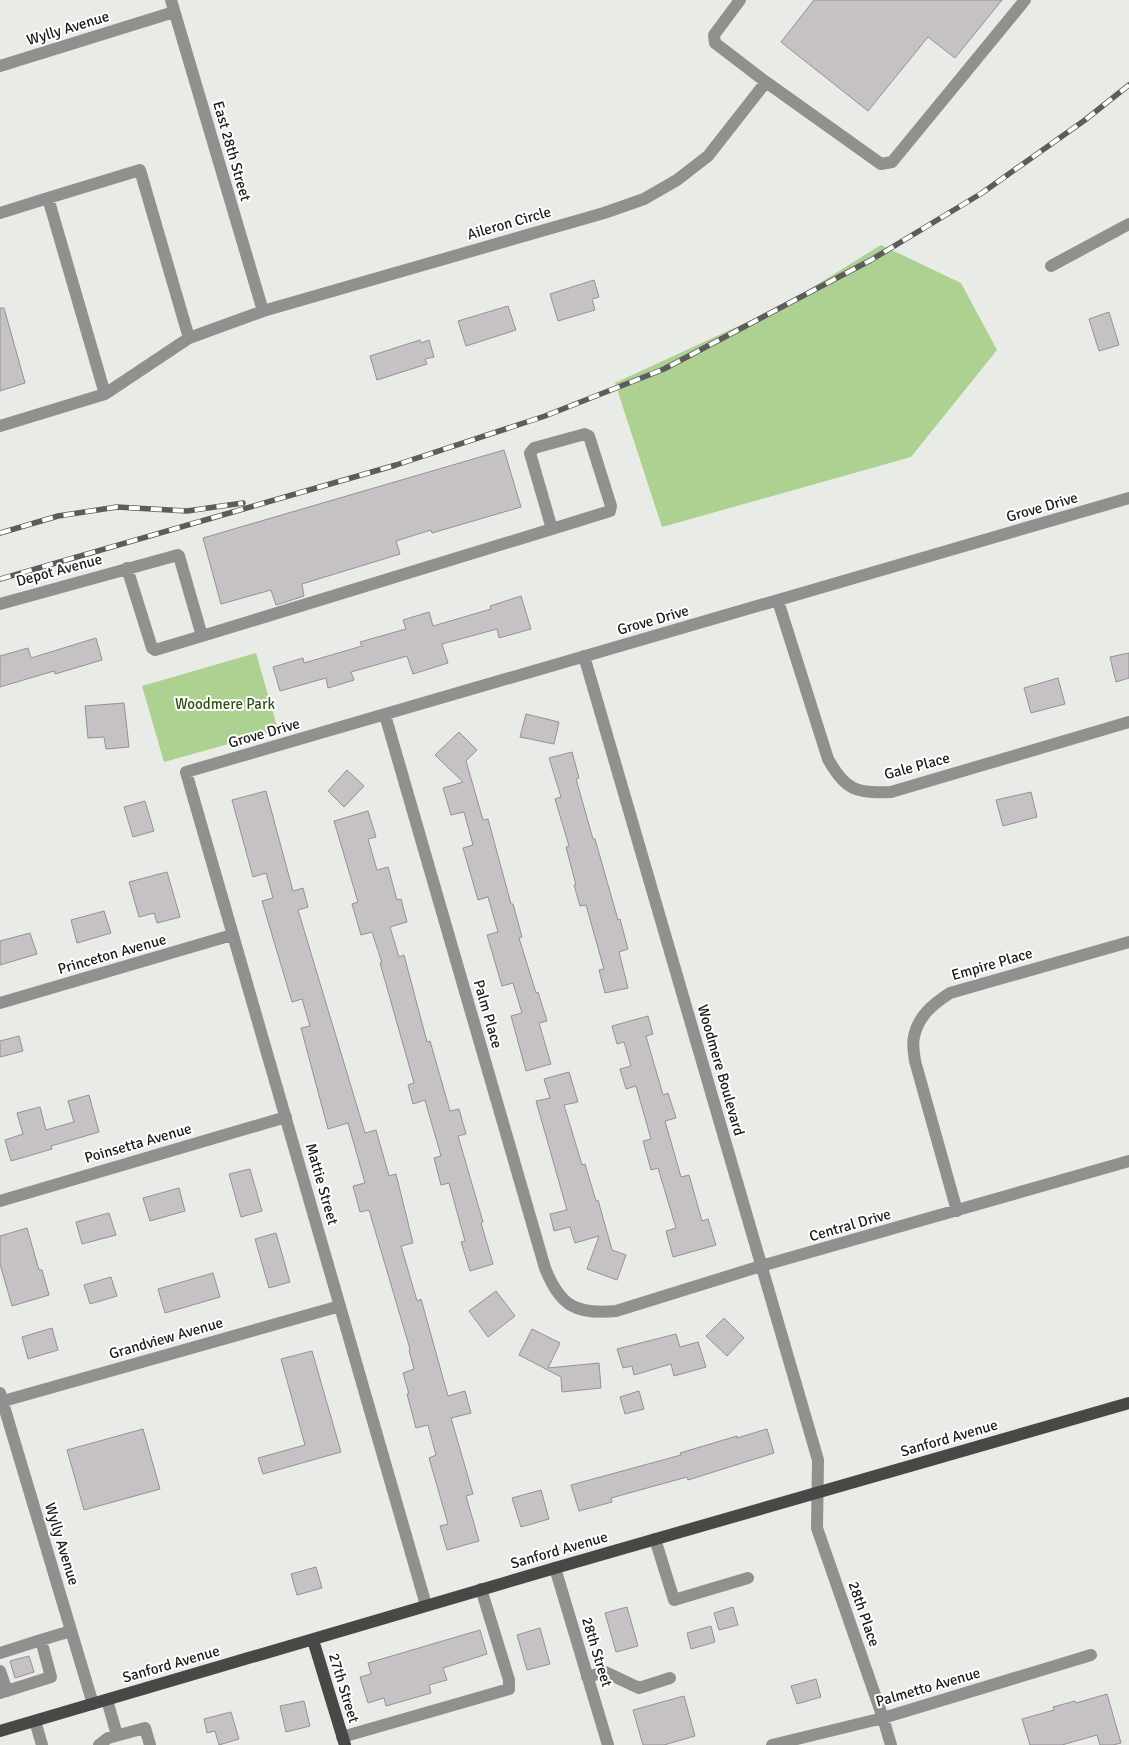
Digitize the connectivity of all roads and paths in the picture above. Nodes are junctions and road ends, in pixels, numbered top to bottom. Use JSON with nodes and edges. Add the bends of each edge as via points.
{"nodes":[{"id":1,"x":740,"y":0,"type":"edge"},
{"id":2,"x":1025,"y":0,"type":"edge"},
{"id":3,"x":173,"y":6,"type":"edge"},
{"id":4,"x":0,"y":66,"type":"edge"},
{"id":5,"x":766,"y":82,"type":"junction"},
{"id":6,"x":48,"y":198,"type":"junction"},
{"id":7,"x":0,"y":213,"type":"edge"},
{"id":8,"x":1129,"y":224,"type":"edge"},
{"id":9,"x":1051,"y":266,"type":"dead end"},
{"id":10,"x":263,"y":311,"type":"junction"},
{"id":11,"x":189,"y":338,"type":"junction"},
{"id":12,"x":104,"y":394,"type":"junction"},
{"id":13,"x":0,"y":426,"type":"edge"},
{"id":14,"x":1129,"y":498,"type":"edge"},
{"id":15,"x":552,"y":529,"type":"junction"},
{"id":16,"x":127,"y":568,"type":"junction"},
{"id":17,"x":778,"y":601,"type":"junction"},
{"id":18,"x":0,"y":604,"type":"edge"},
{"id":19,"x":202,"y":636,"type":"junction"},
{"id":20,"x":584,"y":656,"type":"junction"},
{"id":21,"x":385,"y":715,"type":"junction"},
{"id":22,"x":1129,"y":722,"type":"edge"},
{"id":23,"x":186,"y":772,"type":"joint"},
{"id":24,"x":232,"y":935,"type":"junction"},
{"id":25,"x":1129,"y":942,"type":"edge"},
{"id":26,"x":0,"y":1003,"type":"edge"},
{"id":27,"x":286,"y":1117,"type":"junction"},
{"id":28,"x":1129,"y":1161,"type":"edge"},
{"id":29,"x":0,"y":1201,"type":"edge"},
{"id":30,"x":957,"y":1211,"type":"junction"},
{"id":31,"x":761,"y":1266,"type":"junction"},
{"id":32,"x":340,"y":1306,"type":"junction"},
{"id":33,"x":579,"y":1310,"type":"joint"},
{"id":34,"x":1,"y":1399,"type":"edge"},
{"id":35,"x":1129,"y":1403,"type":"edge"},
{"id":36,"x":817,"y":1492,"type":"junction"},
{"id":37,"x":655,"y":1539,"type":"junction"},
{"id":38,"x":554,"y":1568,"type":"junction"},
{"id":39,"x":748,"y":1578,"type":"dead end"},
{"id":40,"x":481,"y":1589,"type":"junction"},
{"id":41,"x":426,"y":1605,"type":"junction"},
{"id":42,"x":72,"y":1631,"type":"junction"},
{"id":43,"x":41,"y":1640,"type":"junction"},
{"id":44,"x":312,"y":1640,"type":"junction"},
{"id":45,"x":0,"y":1652,"type":"edge"},
{"id":46,"x":1091,"y":1655,"type":"dead end"},
{"id":47,"x":0,"y":1671,"type":"edge"},
{"id":48,"x":587,"y":1677,"type":"junction"},
{"id":49,"x":670,"y":1678,"type":"dead end"},
{"id":50,"x":3,"y":1692,"type":"edge"},
{"id":51,"x":107,"y":1700,"type":"junction"},
{"id":52,"x":93,"y":1704,"type":"junction"},
{"id":53,"x":884,"y":1718,"type":"junction"},
{"id":54,"x":35,"y":1721,"type":"junction"},
{"id":55,"x":0,"y":1731,"type":"edge"},
{"id":56,"x":117,"y":1735,"type":"junction"},
{"id":57,"x":343,"y":1741,"type":"edge"},
{"id":58,"x":604,"y":1744,"type":"edge"},
{"id":59,"x":42,"y":1745,"type":"edge"},
{"id":60,"x":99,"y":1745,"type":"edge"},
{"id":61,"x":150,"y":1745,"type":"edge"},
{"id":62,"x":772,"y":1745,"type":"edge"},
{"id":63,"x":891,"y":1745,"type":"edge"}],
"edges":[{"from":1,"to":5,"type":"street","via":[[714,35],[715,42]]},
{"from":2,"to":5,"type":"street","via":[[892,162],[881,164]]},
{"from":3,"to":4,"type":"street","name":"Wylly Avenue"},
{"from":3,"to":10,"type":"street","name":"East 28th Street"},
{"from":5,"to":10,"type":"street","name":"Aileron Circle","via":[[708,156],[677,180],[644,199]]},
{"from":6,"to":7,"type":"street"},
{"from":6,"to":11,"type":"street","via":[[140,170]]},
{"from":6,"to":12,"type":"street"},
{"from":8,"to":9,"type":"street"},
{"from":10,"to":11,"type":"street","name":"Aileron Circle"},
{"from":11,"to":12,"type":"street","name":"Aileron Circle"},
{"from":12,"to":13,"type":"street","name":"Aileron Circle"},
{"from":14,"to":17,"type":"street","name":"Grove Drive"},
{"from":15,"to":15,"type":"street","via":[[610,511],[589,436],[585,434],[534,448],[530,452]]},
{"from":15,"to":19,"type":"street"},
{"from":16,"to":18,"type":"street","name":"Depot Avenue"},
{"from":16,"to":19,"type":"street","via":[[152,648],[155,650]]},
{"from":16,"to":19,"type":"street","name":"Depot Avenue","via":[[178,555]]},
{"from":17,"to":20,"type":"street","name":"Grove Drive"},
{"from":17,"to":22,"type":"street","name":"Gale Place","via":[[828,759],[837,776],[855,790],[891,792]]},
{"from":20,"to":21,"type":"street","name":"Grove Drive"},
{"from":20,"to":31,"type":"street","name":"Woodmere Boulevard"},
{"from":21,"to":23,"type":"street","name":"Grove Drive"},
{"from":21,"to":33,"type":"street","name":"Palm Place","via":[[545,1268],[563,1300]]},
{"from":23,"to":24,"type":"street","name":"Mattie Street"},
{"from":24,"to":26,"type":"street","name":"Princeton Avenue"},
{"from":24,"to":27,"type":"street","name":"Mattie Street"},
{"from":25,"to":30,"type":"street","name":"Empire Place","via":[[950,993],[932,1004],[921,1019],[914,1038],[915,1061]]},
{"from":27,"to":29,"type":"street","name":"Poinsetta Avenue"},
{"from":27,"to":32,"type":"street","name":"Mattie Street"},
{"from":28,"to":30,"type":"street","name":"Central Drive"},
{"from":30,"to":31,"type":"street","name":"Central Drive"},
{"from":31,"to":33,"type":"street","name":"Central Drive","via":[[616,1311],[596,1313]]},
{"from":31,"to":36,"type":"street","name":"Woodmere Boulevard","via":[[818,1460]]},
{"from":32,"to":34,"type":"street","name":"Grandview Avenue"},
{"from":32,"to":41,"type":"street","name":"Mattie Street"},
{"from":34,"to":42,"type":"street","name":"Wylly Avenue"},
{"from":35,"to":36,"type":"main road","name":"Sanford Avenue"},
{"from":36,"to":37,"type":"main road","name":"Sanford Avenue"},
{"from":36,"to":53,"type":"street","name":"28th Place","via":[[817,1528]]},
{"from":37,"to":38,"type":"main road","name":"Sanford Avenue"},
{"from":37,"to":39,"type":"street","via":[[674,1600]]},
{"from":38,"to":40,"type":"main road","name":"Sanford Avenue"},
{"from":38,"to":48,"type":"street","name":"28th Street"},
{"from":40,"to":41,"type":"main road","name":"Sanford Avenue"},
{"from":40,"to":57,"type":"street","via":[[509,1688]]},
{"from":41,"to":44,"type":"main road","name":"Sanford Avenue"},
{"from":42,"to":43,"type":"street"},
{"from":42,"to":52,"type":"street","name":"Wylly Avenue"},
{"from":43,"to":45,"type":"street"},
{"from":43,"to":50,"type":"street","via":[[51,1676]]},
{"from":44,"to":51,"type":"main road","name":"Sanford Avenue"},
{"from":44,"to":57,"type":"main road","name":"27th Street"},
{"from":46,"to":53,"type":"street","name":"Palmetto Avenue"},
{"from":47,"to":50,"type":"street"},
{"from":48,"to":49,"type":"street","via":[[605,1672],[639,1688]]},
{"from":48,"to":58,"type":"street","name":"28th Street"},
{"from":51,"to":52,"type":"main road","name":"Sanford Avenue"},
{"from":51,"to":56,"type":"street"},
{"from":52,"to":54,"type":"main road","name":"Sanford Avenue"},
{"from":53,"to":62,"type":"street","name":"Palmetto Avenue"},
{"from":53,"to":63,"type":"street","name":"28th Place"},
{"from":54,"to":55,"type":"main road","name":"Sanford Avenue"},
{"from":54,"to":59,"type":"street"},
{"from":56,"to":60,"type":"street"},
{"from":56,"to":61,"type":"street","via":[[145,1728]]}]}
